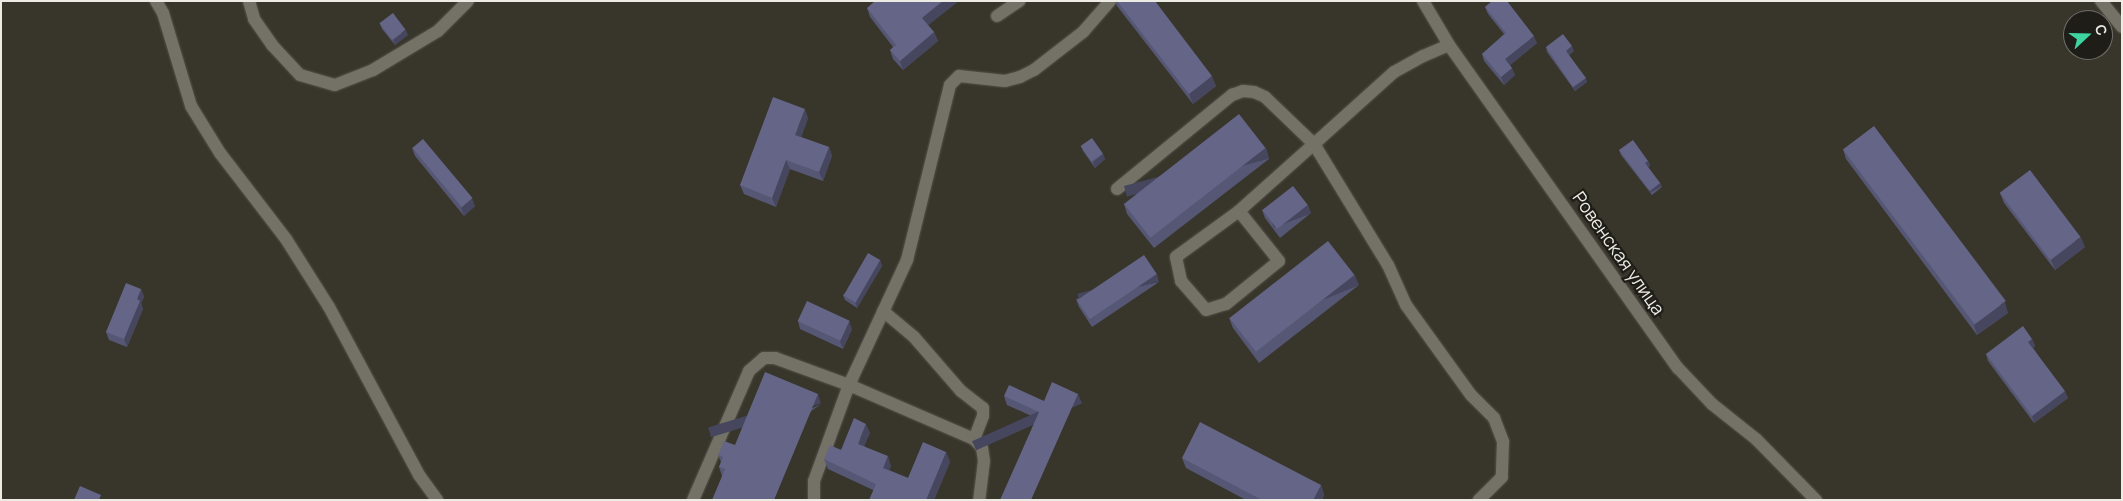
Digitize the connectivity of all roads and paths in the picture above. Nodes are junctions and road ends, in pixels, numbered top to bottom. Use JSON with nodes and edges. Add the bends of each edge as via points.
{"nodes":[{"id":1,"x":156,"y":1,"type":"edge"},
{"id":2,"x":250,"y":1,"type":"edge"},
{"id":3,"x":468,"y":1,"type":"edge"},
{"id":4,"x":1019,"y":1,"type":"edge"},
{"id":5,"x":1423,"y":1,"type":"edge"},
{"id":6,"x":2101,"y":1,"type":"edge"},
{"id":7,"x":1106,"y":3,"type":"edge"},
{"id":8,"x":997,"y":16,"type":"dead end"},
{"id":9,"x":2122,"y":27,"type":"edge"},
{"id":10,"x":1449,"y":44,"type":"junction"},
{"id":11,"x":1314,"y":144,"type":"junction"},
{"id":12,"x":1117,"y":189,"type":"dead end"},
{"id":13,"x":1239,"y":211,"type":"junction"},
{"id":14,"x":883,"y":311,"type":"junction"},
{"id":15,"x":849,"y":385,"type":"junction"},
{"id":16,"x":974,"y":439,"type":"junction"},
{"id":17,"x":437,"y":500,"type":"edge"},
{"id":18,"x":693,"y":500,"type":"edge"},
{"id":19,"x":814,"y":500,"type":"edge"},
{"id":20,"x":979,"y":500,"type":"edge"},
{"id":21,"x":1479,"y":500,"type":"edge"},
{"id":22,"x":1816,"y":500,"type":"edge"}],
"edges":[{"from":1,"to":17,"type":"street","via":[[163,13],[191,106],[220,153],[296,254],[329,307],[419,475]]},
{"from":2,"to":3,"type":"street","via":[[254,19],[272,45],[300,75],[335,85],[373,70],[438,31]]},
{"from":4,"to":8,"type":"street"},
{"from":5,"to":10,"type":"street","name":"Ровенская улица"},
{"from":6,"to":9,"type":"street"},
{"from":7,"to":14,"type":"street","via":[[1097,19],[1034,70],[1005,80],[965,75],[954,79],[913,241]]},
{"from":10,"to":11,"type":"street","via":[[1394,72]]},
{"from":10,"to":22,"type":"street","name":"Ровенская улица","via":[[1678,368],[1712,404],[1756,439]]},
{"from":11,"to":12,"type":"street","via":[[1265,96],[1243,91],[1232,96]]},
{"from":11,"to":13,"type":"street"},
{"from":11,"to":21,"type":"street","via":[[1388,264],[1406,305],[1471,395],[1494,418],[1503,442],[1502,477]]},
{"from":13,"to":13,"type":"street","via":[[1279,261],[1226,304],[1206,310],[1181,281],[1176,257]]},
{"from":14,"to":15,"type":"street"},
{"from":14,"to":16,"type":"street","via":[[914,337],[961,391],[983,408]]},
{"from":15,"to":16,"type":"street"},
{"from":15,"to":18,"type":"street","via":[[776,358],[764,358],[755,363]]},
{"from":15,"to":19,"type":"street","via":[[814,481]]},
{"from":16,"to":20,"type":"street","via":[[982,448],[984,462]]}]}
